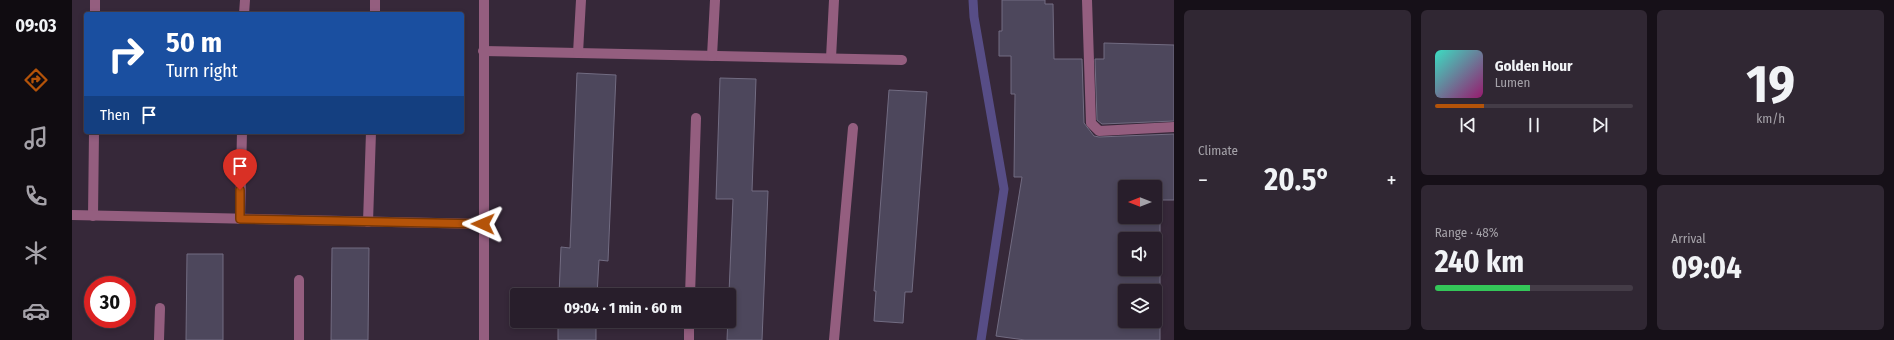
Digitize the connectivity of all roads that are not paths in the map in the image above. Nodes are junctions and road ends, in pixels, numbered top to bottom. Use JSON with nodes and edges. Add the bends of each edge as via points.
{"nodes":[{"id":1,"x":96,"y":0,"type":"edge"},
{"id":2,"x":245,"y":0,"type":"edge"},
{"id":3,"x":375,"y":0,"type":"edge"},
{"id":4,"x":484,"y":0,"type":"edge"},
{"id":5,"x":581,"y":0,"type":"edge"},
{"id":6,"x":715,"y":0,"type":"edge"},
{"id":7,"x":834,"y":0,"type":"edge"},
{"id":8,"x":1087,"y":0,"type":"edge"},
{"id":9,"x":95,"y":12,"type":"edge"},
{"id":10,"x":244,"y":12,"type":"edge"},
{"id":11,"x":375,"y":12,"type":"edge"},
{"id":12,"x":483,"y":51,"type":"junction"},
{"id":13,"x":578,"y":53,"type":"junction"},
{"id":14,"x":712,"y":56,"type":"junction"},
{"id":15,"x":831,"y":58,"type":"junction"},
{"id":16,"x":902,"y":60,"type":"dead end"},
{"id":17,"x":696,"y":118,"type":"dead end"},
{"id":18,"x":1174,"y":127,"type":"edge"},
{"id":19,"x":853,"y":128,"type":"dead end"},
{"id":20,"x":94,"y":134,"type":"edge"},
{"id":21,"x":242,"y":134,"type":"edge"},
{"id":22,"x":371,"y":134,"type":"edge"},
{"id":23,"x":72,"y":215,"type":"edge"},
{"id":24,"x":93,"y":216,"type":"junction"},
{"id":25,"x":240,"y":219,"type":"junction"},
{"id":26,"x":368,"y":222,"type":"junction"},
{"id":27,"x":483,"y":224,"type":"junction"},
{"id":28,"x":299,"y":280,"type":"dead end"},
{"id":29,"x":690,"y":288,"type":"edge"},
{"id":30,"x":160,"y":308,"type":"dead end"},
{"id":31,"x":689,"y":328,"type":"edge"},
{"id":32,"x":160,"y":340,"type":"edge"},
{"id":33,"x":299,"y":340,"type":"edge"},
{"id":34,"x":484,"y":340,"type":"edge"},
{"id":35,"x":688,"y":340,"type":"edge"},
{"id":36,"x":834,"y":340,"type":"edge"}],
"edges":[{"from":1,"to":9,"type":"street"},
{"from":2,"to":10,"type":"street"},
{"from":3,"to":11,"type":"street"},
{"from":4,"to":12,"type":"street"},
{"from":5,"to":13,"type":"street"},
{"from":6,"to":14,"type":"street"},
{"from":7,"to":15,"type":"street"},
{"from":8,"to":18,"type":"street","via":[[1091,123],[1099,131]]},
{"from":12,"to":13,"type":"street"},
{"from":12,"to":27,"type":"street"},
{"from":13,"to":14,"type":"street"},
{"from":14,"to":15,"type":"street"},
{"from":15,"to":16,"type":"street"},
{"from":17,"to":29,"type":"street"},
{"from":19,"to":36,"type":"street"},
{"from":20,"to":24,"type":"street"},
{"from":21,"to":25,"type":"street"},
{"from":22,"to":26,"type":"street"},
{"from":23,"to":24,"type":"street"},
{"from":24,"to":25,"type":"street"},
{"from":25,"to":26,"type":"street"},
{"from":26,"to":27,"type":"street"},
{"from":27,"to":34,"type":"street"},
{"from":28,"to":33,"type":"street"},
{"from":30,"to":32,"type":"street"},
{"from":31,"to":35,"type":"street"}]}
